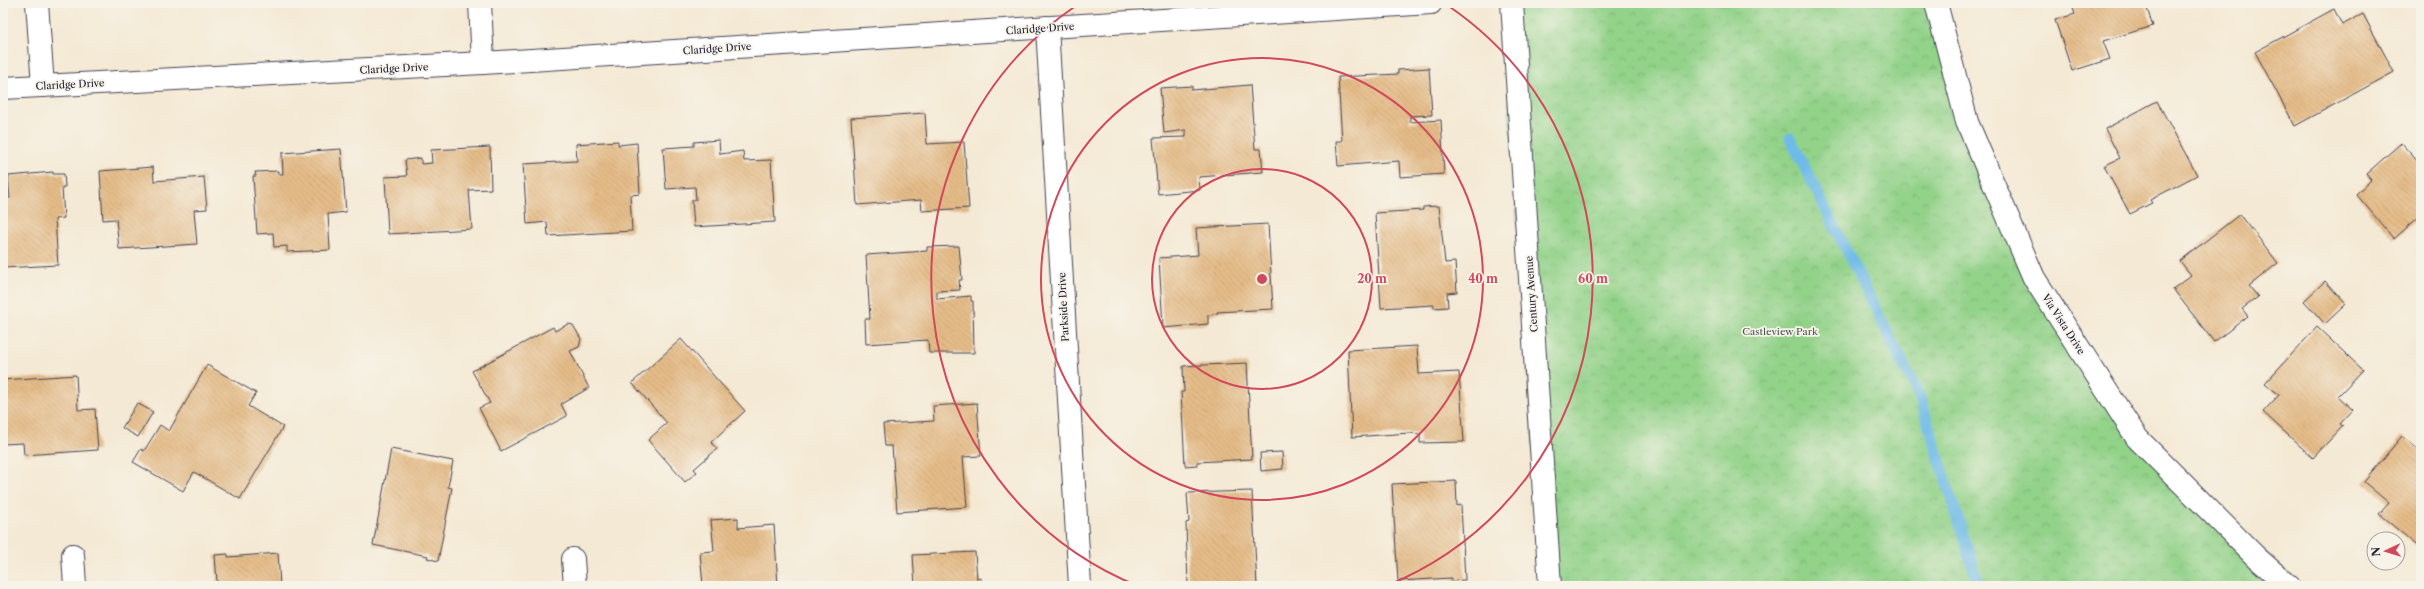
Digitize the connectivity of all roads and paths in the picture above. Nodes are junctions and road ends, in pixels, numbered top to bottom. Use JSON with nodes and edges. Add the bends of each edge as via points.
{"nodes":[{"id":1,"x":37,"y":3,"type":"edge"},
{"id":2,"x":480,"y":3,"type":"edge"},
{"id":3,"x":1431,"y":3,"type":"edge"},
{"id":4,"x":1512,"y":3,"type":"edge"},
{"id":5,"x":1936,"y":3,"type":"edge"},
{"id":6,"x":1047,"y":27,"type":"junction"},
{"id":7,"x":483,"y":63,"type":"junction"},
{"id":8,"x":43,"y":86,"type":"junction"},
{"id":9,"x":3,"y":88,"type":"edge"},
{"id":10,"x":72,"y":555,"type":"dead end"},
{"id":11,"x":573,"y":559,"type":"dead end"},
{"id":12,"x":75,"y":586,"type":"edge"},
{"id":13,"x":575,"y":586,"type":"edge"},
{"id":14,"x":1080,"y":586,"type":"edge"},
{"id":15,"x":1550,"y":586,"type":"edge"},
{"id":16,"x":2289,"y":586,"type":"edge"}],
"edges":[{"from":1,"to":8,"type":"street"},
{"from":2,"to":7,"type":"street"},
{"from":3,"to":6,"type":"street","name":"Claridge Drive"},
{"from":4,"to":15,"type":"street","name":"Century Avenue"},
{"from":5,"to":16,"type":"street","name":"Via Vista Drive","via":[[1967,122],[2034,278],[2137,438],[2257,558]]},
{"from":6,"to":7,"type":"street","name":"Claridge Drive"},
{"from":6,"to":14,"type":"street","name":"Parkside Drive"},
{"from":7,"to":8,"type":"street","name":"Claridge Drive"},
{"from":8,"to":9,"type":"street","name":"Claridge Drive"},
{"from":10,"to":12,"type":"street"},
{"from":11,"to":13,"type":"street"}]}
